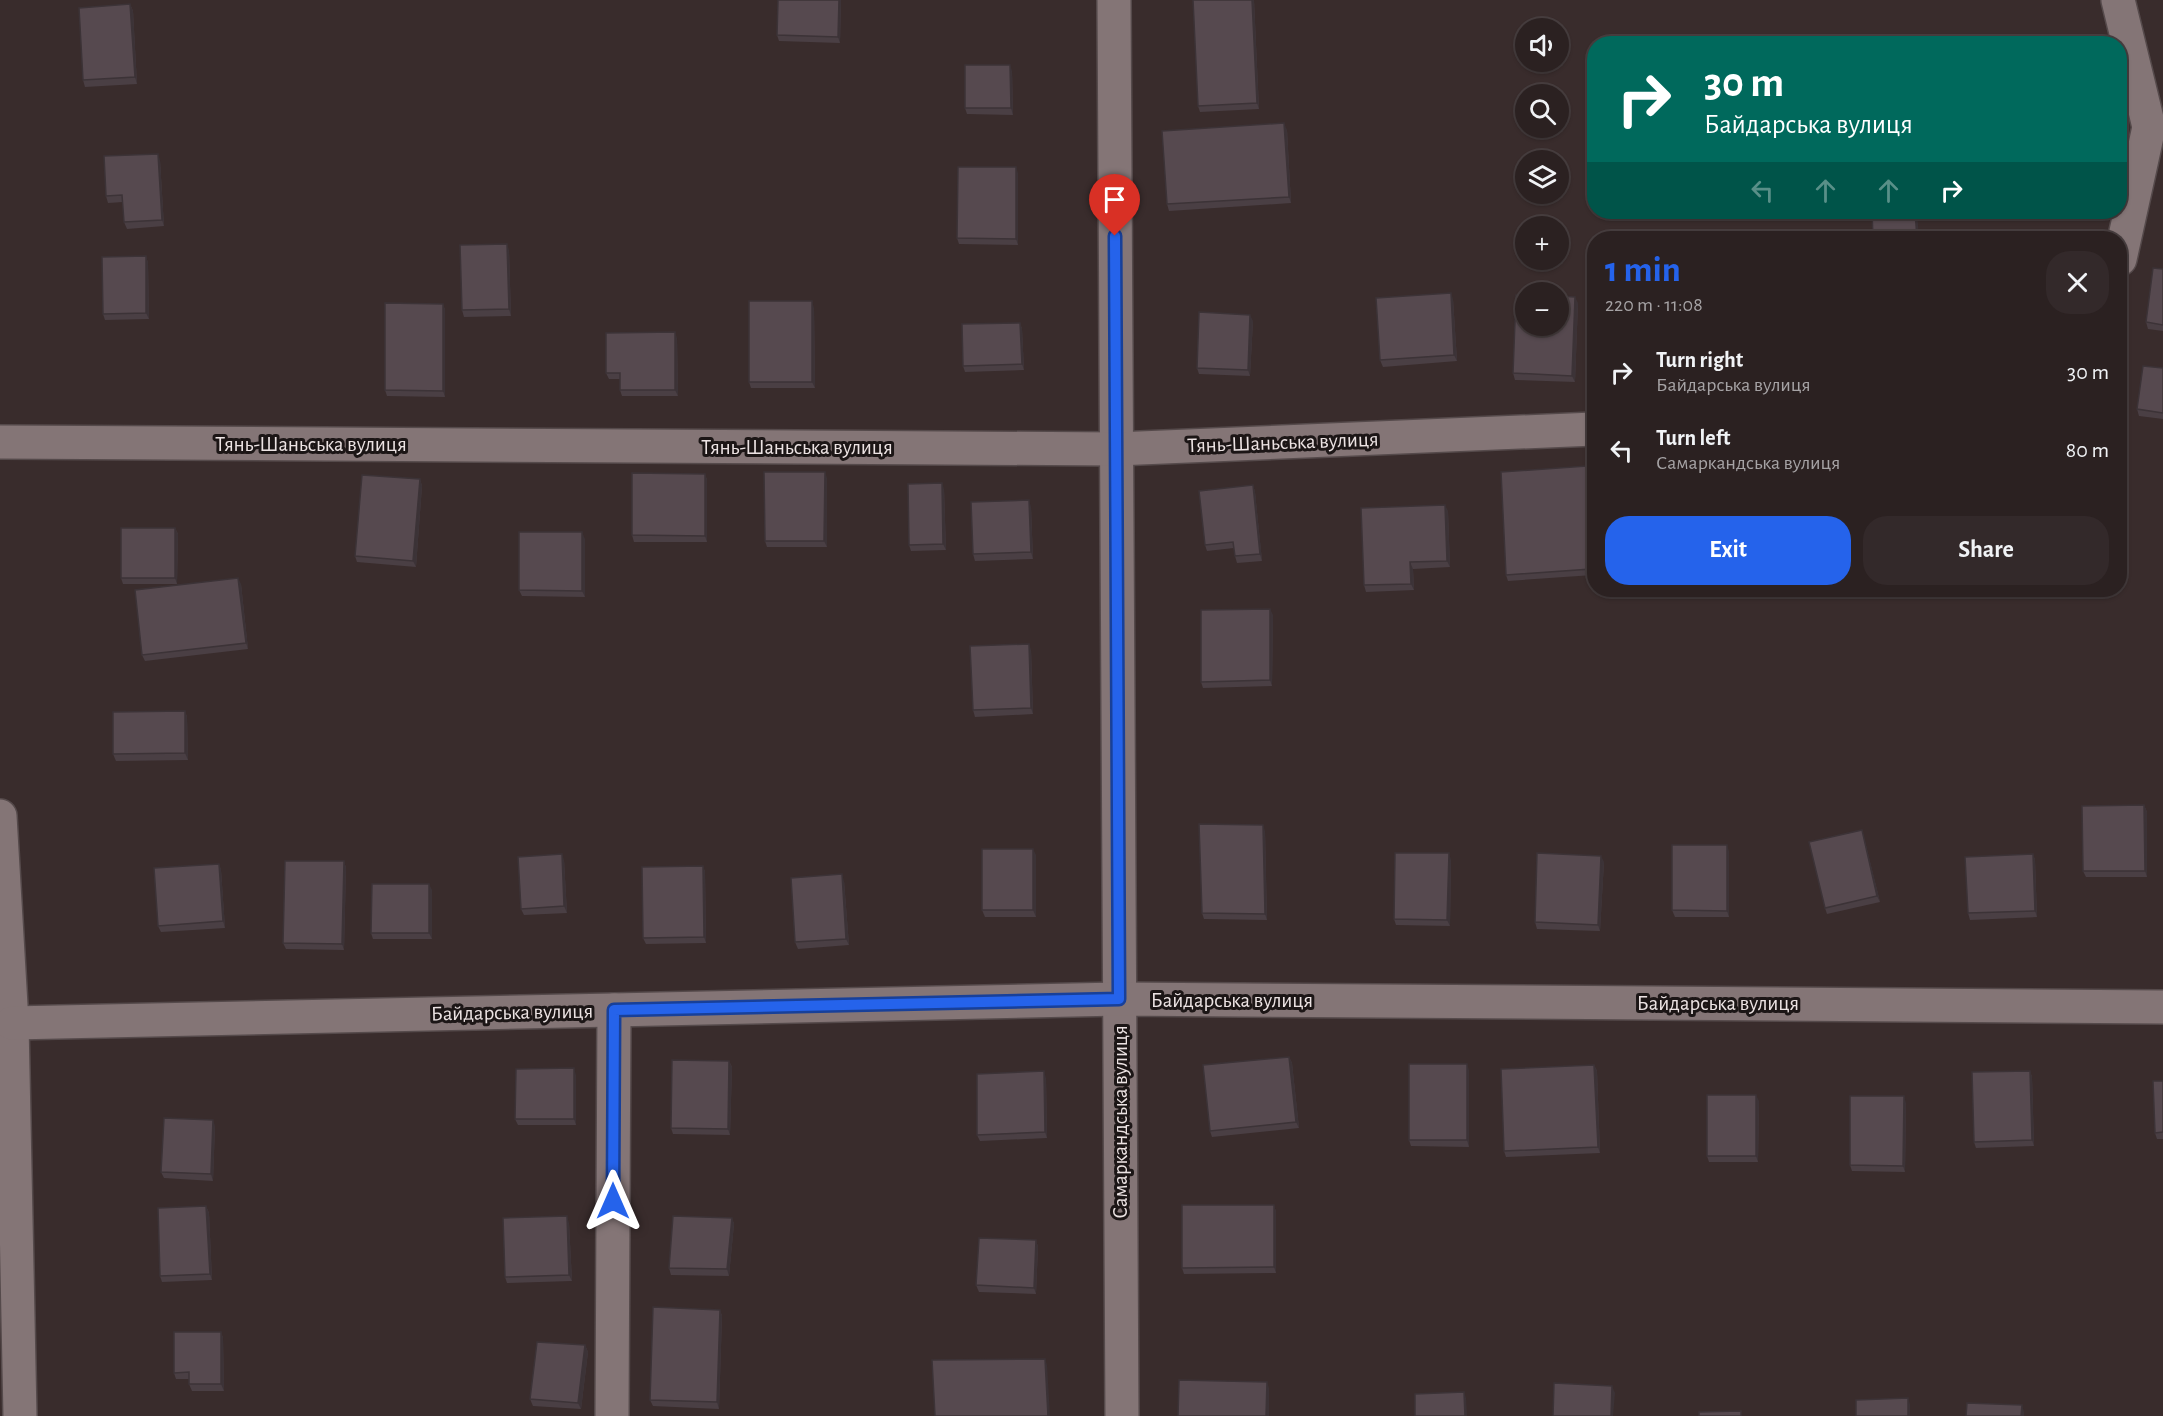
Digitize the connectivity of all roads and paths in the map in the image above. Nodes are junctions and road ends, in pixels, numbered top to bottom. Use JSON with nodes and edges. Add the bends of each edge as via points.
{"nodes":[{"id":1,"x":1114,"y":0,"type":"edge"},
{"id":2,"x":2118,"y":0,"type":"edge"},
{"id":3,"x":2127,"y":36,"type":"edge"},
{"id":4,"x":2127,"y":37,"type":"edge"},
{"id":5,"x":2126,"y":231,"type":"edge"},
{"id":6,"x":1587,"y":429,"type":"edge"},
{"id":7,"x":0,"y":442,"type":"edge"},
{"id":8,"x":1116,"y":449,"type":"junction"},
{"id":9,"x":0,"y":816,"type":"edge"},
{"id":10,"x":1119,"y":999,"type":"junction"},
{"id":11,"x":2163,"y":1007,"type":"edge"},
{"id":12,"x":614,"y":1010,"type":"junction"},
{"id":13,"x":12,"y":1023,"type":"junction"},
{"id":14,"x":20,"y":1416,"type":"edge"},
{"id":15,"x":612,"y":1416,"type":"edge"},
{"id":16,"x":1122,"y":1416,"type":"edge"}],
"edges":[{"from":1,"to":8,"type":"street","name":"Самаркандська вулиця"},
{"from":2,"to":3,"type":"street"},
{"from":4,"to":5,"type":"street","via":[[2149,127]]},
{"from":6,"to":8,"type":"street","name":"Тянь-Шаньська вулиця"},
{"from":7,"to":8,"type":"street","name":"Тянь-Шаньська вулиця"},
{"from":8,"to":10,"type":"street","name":"Самаркандська вулиця"},
{"from":9,"to":13,"type":"street"},
{"from":10,"to":11,"type":"street","name":"Байдарська вулиця"},
{"from":10,"to":12,"type":"street","name":"Байдарська вулиця"},
{"from":10,"to":16,"type":"street","name":"Самаркандська вулиця"},
{"from":12,"to":13,"type":"street","name":"Байдарська вулиця"},
{"from":12,"to":15,"type":"street"},
{"from":13,"to":14,"type":"street"}]}
